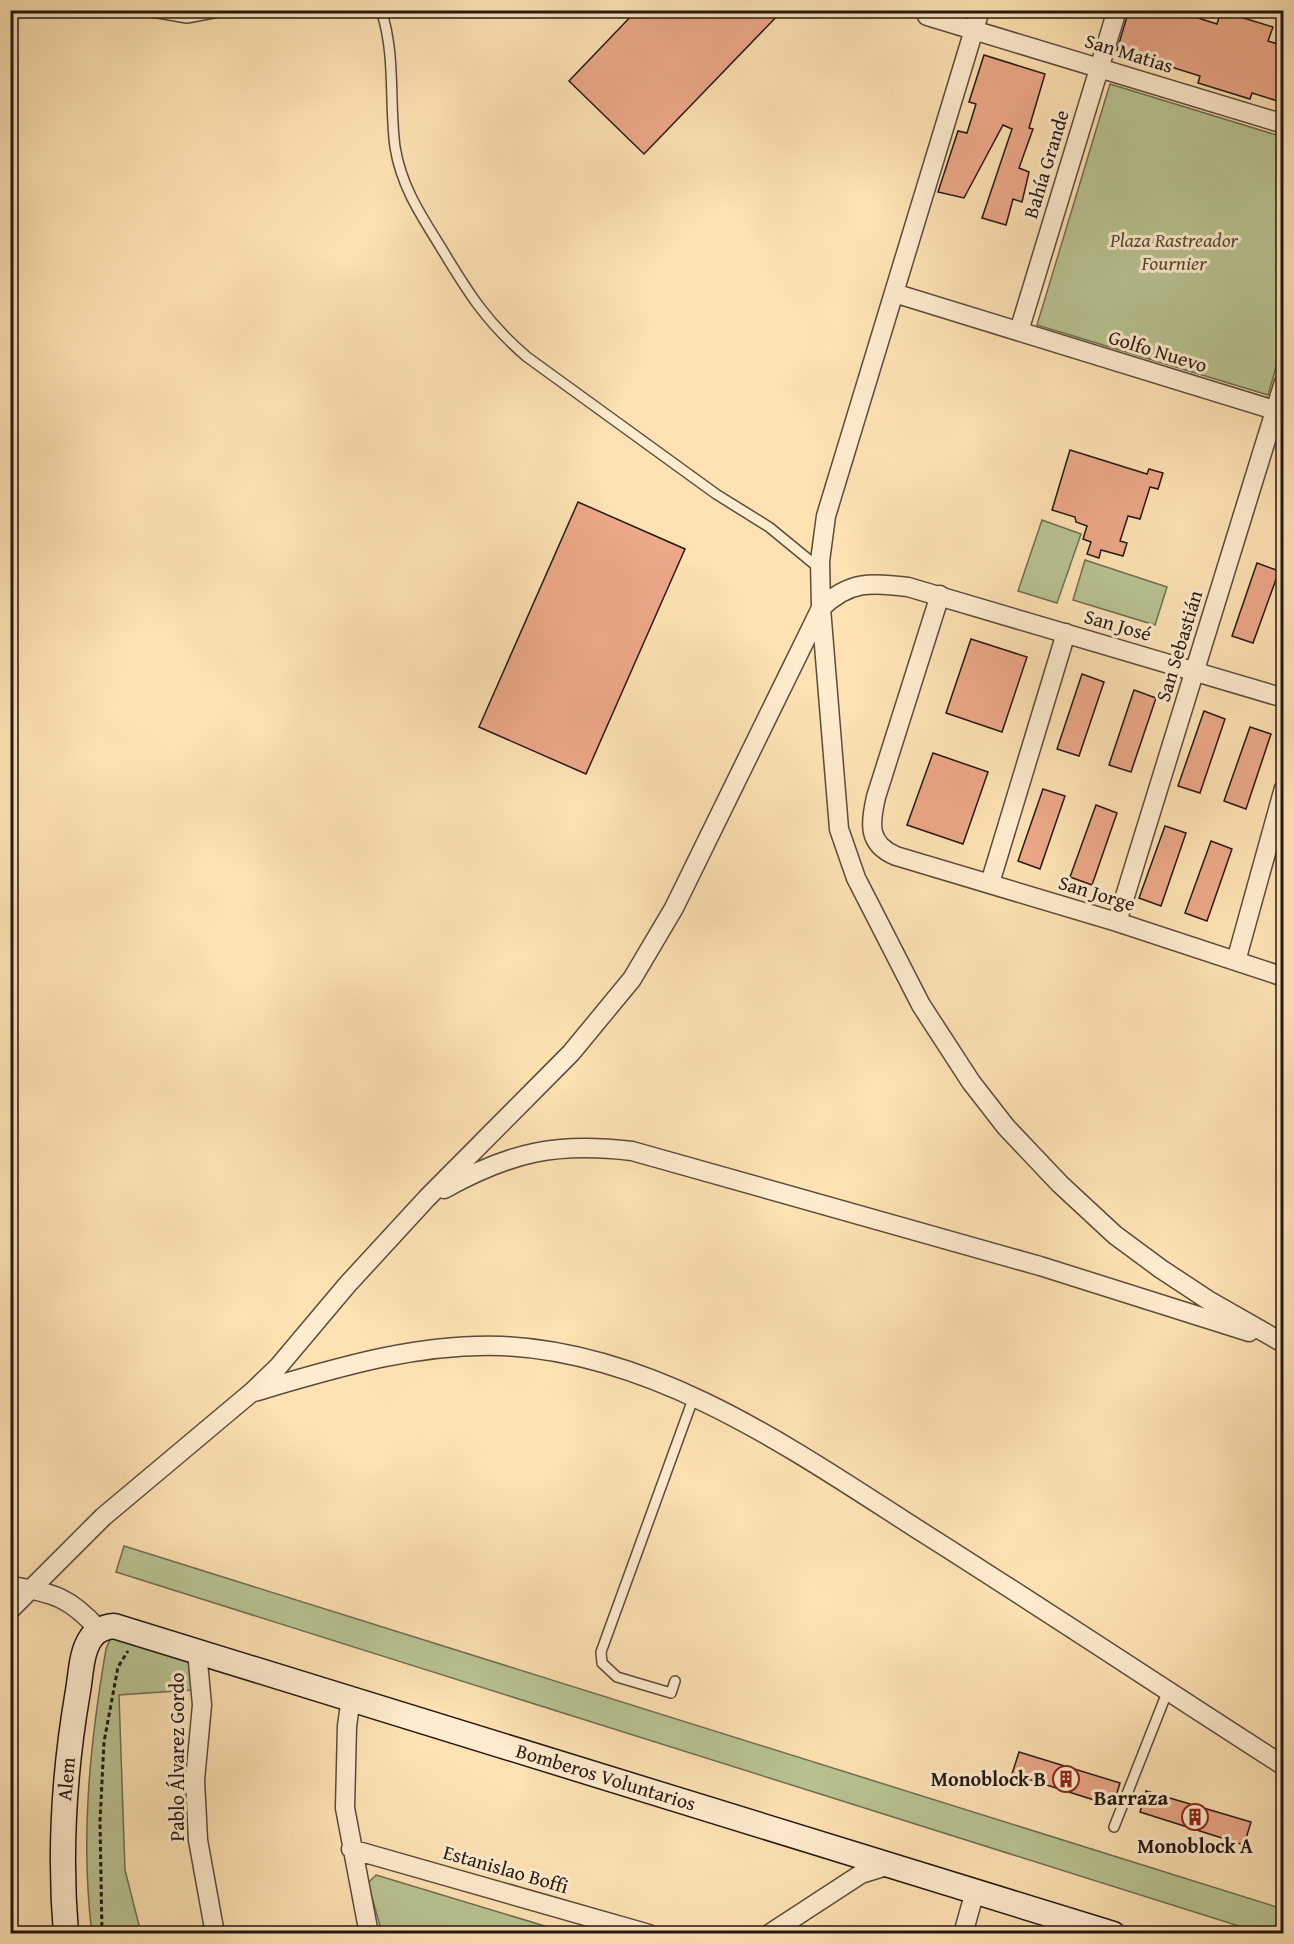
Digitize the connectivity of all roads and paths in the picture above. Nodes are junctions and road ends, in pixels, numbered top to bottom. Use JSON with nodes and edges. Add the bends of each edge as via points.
{"nodes":[{"id":1,"x":141,"y":10,"type":"edge"},
{"id":2,"x":229,"y":10,"type":"edge"},
{"id":3,"x":381,"y":10,"type":"edge"},
{"id":4,"x":980,"y":10,"type":"edge"},
{"id":5,"x":1117,"y":10,"type":"edge"},
{"id":6,"x":927,"y":16,"type":"dead end"},
{"id":7,"x":974,"y":29,"type":"junction"},
{"id":8,"x":1099,"y":67,"type":"junction"},
{"id":9,"x":1284,"y":124,"type":"edge"},
{"id":10,"x":894,"y":293,"type":"junction"},
{"id":11,"x":1018,"y":331,"type":"junction"},
{"id":12,"x":1284,"y":382,"type":"edge"},
{"id":13,"x":1279,"y":412,"type":"edge"},
{"id":14,"x":820,"y":569,"type":"junction"},
{"id":15,"x":940,"y":595,"type":"junction"},
{"id":16,"x":821,"y":608,"type":"junction"},
{"id":17,"x":1066,"y":633,"type":"junction"},
{"id":18,"x":1195,"y":671,"type":"junction"},
{"id":19,"x":1284,"y":698,"type":"edge"},
{"id":20,"x":1284,"y":788,"type":"edge"},
{"id":21,"x":990,"y":883,"type":"junction"},
{"id":22,"x":1117,"y":922,"type":"junction"},
{"id":23,"x":1236,"y":961,"type":"junction"},
{"id":24,"x":1284,"y":977,"type":"edge"},
{"id":25,"x":427,"y":1198,"type":"junction"},
{"id":26,"x":1283,"y":1343,"type":"edge"},
{"id":27,"x":252,"y":1392,"type":"junction"},
{"id":28,"x":693,"y":1399,"type":"junction"},
{"id":29,"x":10,"y":1586,"type":"edge"},
{"id":30,"x":32,"y":1589,"type":"junction"},
{"id":31,"x":10,"y":1610,"type":"edge"},
{"id":32,"x":99,"y":1630,"type":"junction"},
{"id":33,"x":132,"y":1645,"type":"dead end"},
{"id":34,"x":197,"y":1651,"type":"junction"},
{"id":35,"x":675,"y":1682,"type":"dead end"},
{"id":36,"x":1168,"y":1690,"type":"junction"},
{"id":37,"x":351,"y":1698,"type":"junction"},
{"id":38,"x":1284,"y":1766,"type":"edge"},
{"id":39,"x":1114,"y":1827,"type":"dead end"},
{"id":40,"x":351,"y":1849,"type":"junction"},
{"id":41,"x":890,"y":1865,"type":"junction"},
{"id":42,"x":975,"y":1891,"type":"junction"},
{"id":43,"x":66,"y":1934,"type":"edge"},
{"id":44,"x":102,"y":1934,"type":"edge"},
{"id":45,"x":215,"y":1934,"type":"edge"},
{"id":46,"x":369,"y":1934,"type":"edge"},
{"id":47,"x":649,"y":1934,"type":"edge"},
{"id":48,"x":769,"y":1934,"type":"edge"},
{"id":49,"x":963,"y":1934,"type":"edge"},
{"id":50,"x":1113,"y":1934,"type":"edge"}],
"edges":[{"from":1,"to":2,"type":"lane","via":[[187,18]]},
{"from":3,"to":14,"type":"lane","via":[[392,59],[395,145],[401,175],[409,197],[480,310],[527,357],[716,494],[769,527]]},
{"from":4,"to":7,"type":"street"},
{"from":5,"to":8,"type":"street","name":"Bahía Grande"},
{"from":6,"to":7,"type":"street","name":"San Matias"},
{"from":7,"to":8,"type":"street","name":"San Matias"},
{"from":7,"to":10,"type":"street"},
{"from":8,"to":9,"type":"street","name":"San Matias"},
{"from":8,"to":11,"type":"street","name":"Bahía Grande"},
{"from":10,"to":11,"type":"street","name":"Golfo Nuevo"},
{"from":10,"to":14,"type":"street","via":[[826,516]]},
{"from":11,"to":13,"type":"street","name":"Golfo Nuevo"},
{"from":12,"to":13,"type":"street","name":"San Sebastián"},
{"from":13,"to":18,"type":"street","name":"San Sebastián"},
{"from":14,"to":16,"type":"street"},
{"from":15,"to":16,"type":"street","name":"San José","via":[[908,587],[867,584],[835,594]]},
{"from":15,"to":17,"type":"street","name":"San José"},
{"from":15,"to":21,"type":"street","name":"San Jorge","via":[[870,828],[886,852]]},
{"from":16,"to":25,"type":"street","via":[[674,908],[632,979],[571,1053]]},
{"from":16,"to":26,"type":"street","via":[[839,829],[856,878],[921,1005],[992,1109],[1060,1184],[1115,1235],[1161,1269]]},
{"from":17,"to":18,"type":"street","name":"San José"},
{"from":17,"to":21,"type":"street"},
{"from":18,"to":19,"type":"street","name":"San José"},
{"from":18,"to":22,"type":"street","name":"San Sebastián"},
{"from":20,"to":23,"type":"street"},
{"from":21,"to":22,"type":"street","name":"San Jorge"},
{"from":22,"to":23,"type":"street","name":"San Jorge"},
{"from":23,"to":24,"type":"street","name":"San Jorge"},
{"from":25,"to":26,"type":"street","via":[[520,1155],[556,1147],[595,1146],[632,1151],[1040,1266]]},
{"from":25,"to":27,"type":"street"},
{"from":27,"to":28,"type":"street","via":[[382,1356],[428,1349],[505,1346],[592,1361]]},
{"from":27,"to":30,"type":"street","via":[[144,1481]]},
{"from":28,"to":35,"type":"lane","via":[[601,1652],[602,1663],[617,1677],[671,1693]]},
{"from":28,"to":36,"type":"street","via":[[832,1475]]},
{"from":29,"to":30,"type":"street"},
{"from":30,"to":31,"type":"street"},
{"from":30,"to":32,"type":"street","via":[[70,1602]]},
{"from":32,"to":34,"type":"main road","name":"Bomberos Voluntarios","via":[[121,1627]]},
{"from":32,"to":43,"type":"main road","name":"Alem","via":[[85,1651],[68,1753],[62,1863]]},
{"from":33,"to":44,"type":"path","via":[[118,1667],[104,1742],[100,1821]]},
{"from":34,"to":37,"type":"main road","name":"Bomberos Voluntarios"},
{"from":34,"to":45,"type":"street","name":"Pablo Álvarez Gordo","via":[[202,1705],[195,1780],[198,1840]]},
{"from":36,"to":38,"type":"street"},
{"from":36,"to":39,"type":"lane"},
{"from":37,"to":40,"type":"street","via":[[345,1808]]},
{"from":37,"to":41,"type":"main road","name":"Bomberos Voluntarios"},
{"from":40,"to":46,"type":"street"},
{"from":40,"to":47,"type":"street","name":"Estanislao Boffi"},
{"from":41,"to":42,"type":"main road","name":"Bomberos Voluntarios"},
{"from":41,"to":48,"type":"street","via":[[861,1874]]},
{"from":42,"to":49,"type":"street"},
{"from":42,"to":50,"type":"main road","name":"Bomberos Voluntarios"}]}
